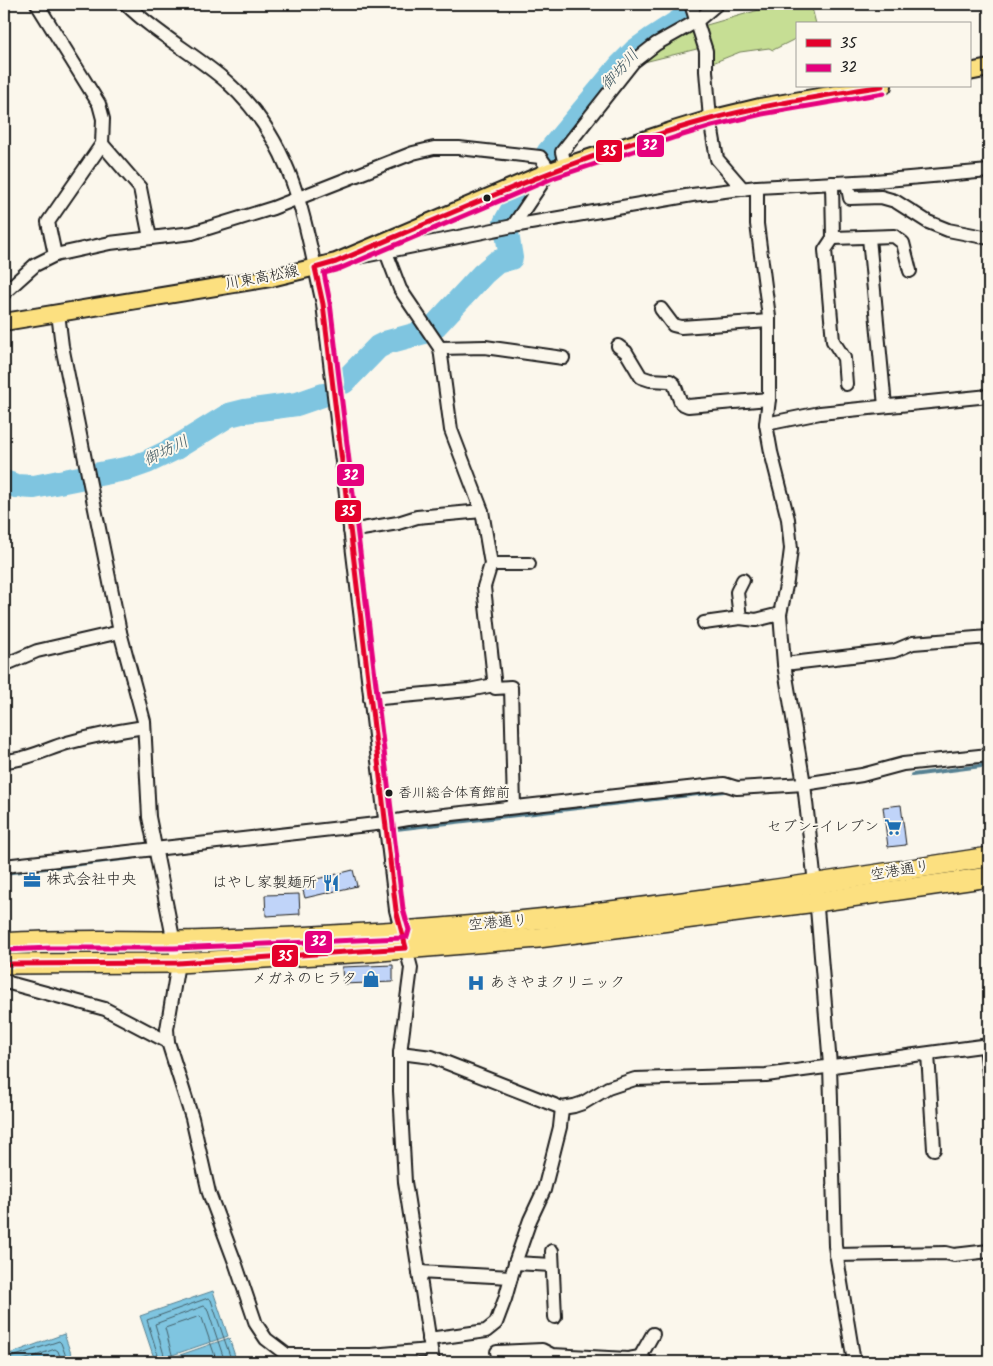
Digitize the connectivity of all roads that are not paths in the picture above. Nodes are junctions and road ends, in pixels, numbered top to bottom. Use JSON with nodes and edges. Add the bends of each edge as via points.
{"nodes":[{"id":1,"x":37,"y":4,"type":"edge"},
{"id":2,"x":126,"y":4,"type":"edge"},
{"id":3,"x":717,"y":4,"type":"edge"},
{"id":4,"x":694,"y":12,"type":"edge"},
{"id":5,"x":989,"y":68,"type":"edge"},
{"id":6,"x":970,"y":72,"type":"edge"},
{"id":7,"x":871,"y":88,"type":"edge"},
{"id":8,"x":710,"y":119,"type":"junction"},
{"id":9,"x":102,"y":144,"type":"junction"},
{"id":10,"x":557,"y":168,"type":"junction"},
{"id":11,"x":989,"y":171,"type":"edge"},
{"id":12,"x":847,"y":182,"type":"junction"},
{"id":13,"x":832,"y":183,"type":"junction"},
{"id":14,"x":757,"y":187,"type":"junction"},
{"id":15,"x":744,"y":189,"type":"junction"},
{"id":16,"x":299,"y":197,"type":"junction"},
{"id":17,"x":513,"y":226,"type":"junction"},
{"id":18,"x":150,"y":238,"type":"junction"},
{"id":19,"x":833,"y":238,"type":"junction"},
{"id":20,"x":869,"y":238,"type":"junction"},
{"id":21,"x":989,"y":238,"type":"edge"},
{"id":22,"x":386,"y":252,"type":"junction"},
{"id":23,"x":55,"y":255,"type":"junction"},
{"id":24,"x":336,"y":262,"type":"junction"},
{"id":25,"x":315,"y":268,"type":"junction"},
{"id":26,"x":910,"y":271,"type":"dead end"},
{"id":27,"x":4,"y":293,"type":"edge"},
{"id":28,"x":661,"y":309,"type":"dead end"},
{"id":29,"x":58,"y":314,"type":"junction"},
{"id":30,"x":769,"y":321,"type":"junction"},
{"id":31,"x":4,"y":322,"type":"edge"},
{"id":32,"x":618,"y":346,"type":"dead end"},
{"id":33,"x":440,"y":348,"type":"junction"},
{"id":34,"x":563,"y":358,"type":"dead end"},
{"id":35,"x":846,"y":384,"type":"dead end"},
{"id":36,"x":989,"y":396,"type":"edge"},
{"id":37,"x":769,"y":399,"type":"junction"},
{"id":38,"x":885,"y":406,"type":"junction"},
{"id":39,"x":766,"y":424,"type":"junction"},
{"id":40,"x":482,"y":511,"type":"junction"},
{"id":41,"x":350,"y":531,"type":"junction"},
{"id":42,"x":491,"y":564,"type":"junction"},
{"id":43,"x":528,"y":564,"type":"dead end"},
{"id":44,"x":744,"y":580,"type":"dead end"},
{"id":45,"x":780,"y":614,"type":"junction"},
{"id":46,"x":740,"y":618,"type":"junction"},
{"id":47,"x":704,"y":623,"type":"dead end"},
{"id":48,"x":120,"y":632,"type":"junction"},
{"id":49,"x":989,"y":638,"type":"edge"},
{"id":50,"x":784,"y":664,"type":"junction"},
{"id":51,"x":4,"y":665,"type":"edge"},
{"id":52,"x":494,"y":685,"type":"junction"},
{"id":53,"x":370,"y":700,"type":"junction"},
{"id":54,"x":144,"y":727,"type":"junction"},
{"id":55,"x":989,"y":755,"type":"edge"},
{"id":56,"x":4,"y":761,"type":"edge"},
{"id":57,"x":804,"y":784,"type":"junction"},
{"id":58,"x":514,"y":807,"type":"junction"},
{"id":59,"x":385,"y":823,"type":"junction"},
{"id":60,"x":155,"y":848,"type":"junction"},
{"id":61,"x":989,"y":857,"type":"edge"},
{"id":62,"x":4,"y":866,"type":"edge"},
{"id":63,"x":989,"y":877,"type":"edge"},
{"id":64,"x":816,"y":893,"type":"junction"},
{"id":65,"x":404,"y":939,"type":"junction"},
{"id":66,"x":174,"y":941,"type":"junction"},
{"id":67,"x":4,"y":943,"type":"edge"},
{"id":68,"x":178,"y":963,"type":"junction"},
{"id":69,"x":4,"y":964,"type":"edge"},
{"id":70,"x":4,"y":979,"type":"edge"},
{"id":71,"x":168,"y":1042,"type":"junction"},
{"id":72,"x":988,"y":1046,"type":"edge"},
{"id":73,"x":400,"y":1053,"type":"junction"},
{"id":74,"x":928,"y":1054,"type":"junction"},
{"id":75,"x":830,"y":1065,"type":"junction"},
{"id":76,"x":989,"y":1073,"type":"edge"},
{"id":77,"x":562,"y":1108,"type":"junction"},
{"id":78,"x":934,"y":1149,"type":"dead end"},
{"id":79,"x":552,"y":1251,"type":"dead end"},
{"id":80,"x":989,"y":1251,"type":"edge"},
{"id":81,"x":836,"y":1256,"type":"junction"},
{"id":82,"x":515,"y":1263,"type":"junction"},
{"id":83,"x":552,"y":1264,"type":"junction"},
{"id":84,"x":419,"y":1272,"type":"junction"},
{"id":85,"x":511,"y":1277,"type":"junction"},
{"id":86,"x":555,"y":1317,"type":"dead end"},
{"id":87,"x":654,"y":1334,"type":"dead end"},
{"id":88,"x":431,"y":1351,"type":"edge"},
{"id":89,"x":497,"y":1352,"type":"dead end"},
{"id":90,"x":643,"y":1359,"type":"edge"},
{"id":91,"x":854,"y":1362,"type":"edge"}],
"edges":[{"from":1,"to":9,"type":"street","via":[[99,104],[103,119]]},
{"from":2,"to":16,"type":"street","via":[[140,18],[205,64],[250,105],[285,161]]},
{"from":3,"to":4,"type":"street"},
{"from":4,"to":8,"type":"street","via":[[706,51]]},
{"from":4,"to":10,"type":"street","via":[[634,62],[562,152]]},
{"from":5,"to":6,"type":"main road"},
{"from":7,"to":8,"type":"main road","name":"川東高松線"},
{"from":8,"to":10,"type":"main road","name":"川東高松線"},
{"from":8,"to":15,"type":"street","via":[[717,159]]},
{"from":9,"to":18,"type":"street","via":[[140,188]]},
{"from":9,"to":23,"type":"street","via":[[48,222]]},
{"from":10,"to":16,"type":"street","via":[[540,157],[434,148]]},
{"from":10,"to":17,"type":"street"},
{"from":10,"to":24,"type":"main road","name":"川東高松線"},
{"from":11,"to":12,"type":"street"},
{"from":12,"to":13,"type":"street"},
{"from":12,"to":21,"type":"street","via":[[850,198],[881,197],[895,201],[928,222],[948,230]]},
{"from":13,"to":14,"type":"street"},
{"from":13,"to":19,"type":"street"},
{"from":14,"to":15,"type":"street"},
{"from":14,"to":30,"type":"street","via":[[757,224]]},
{"from":15,"to":17,"type":"street"},
{"from":16,"to":18,"type":"street","via":[[192,233]]},
{"from":16,"to":25,"type":"street"},
{"from":17,"to":22,"type":"street"},
{"from":18,"to":23,"type":"street"},
{"from":19,"to":20,"type":"street"},
{"from":19,"to":35,"type":"street","via":[[825,250],[832,332],[833,341],[844,358]]},
{"from":20,"to":26,"type":"street","via":[[894,236],[903,243]]},
{"from":20,"to":38,"type":"street"},
{"from":22,"to":24,"type":"street"},
{"from":22,"to":33,"type":"street","via":[[400,289]]},
{"from":23,"to":27,"type":"street","via":[[35,266]]},
{"from":24,"to":25,"type":"main road","name":"川東高松線"},
{"from":25,"to":29,"type":"main road","name":"川東高松線"},
{"from":25,"to":41,"type":"street","via":[[323,304]]},
{"from":28,"to":30,"type":"street","via":[[673,325],[682,327]]},
{"from":29,"to":31,"type":"main road","name":"川東高松線"},
{"from":29,"to":48,"type":"street"},
{"from":30,"to":37,"type":"street"},
{"from":32,"to":37,"type":"street","via":[[626,352],[641,377],[670,381],[681,403],[688,406]]},
{"from":33,"to":34,"type":"street","via":[[485,347]]},
{"from":33,"to":40,"type":"street","via":[[451,430]]},
{"from":36,"to":38,"type":"street"},
{"from":37,"to":39,"type":"street"},
{"from":38,"to":39,"type":"street","via":[[820,413]]},
{"from":39,"to":45,"type":"street","via":[[788,519],[791,549]]},
{"from":40,"to":41,"type":"street","via":[[417,517],[398,524]]},
{"from":40,"to":42,"type":"street"},
{"from":41,"to":53,"type":"street"},
{"from":42,"to":43,"type":"street"},
{"from":42,"to":52,"type":"street","via":[[484,587]]},
{"from":44,"to":46,"type":"street","via":[[737,592]]},
{"from":45,"to":46,"type":"street","via":[[756,620]]},
{"from":45,"to":50,"type":"street"},
{"from":46,"to":47,"type":"street"},
{"from":48,"to":51,"type":"street","via":[[37,650]]},
{"from":48,"to":54,"type":"street"},
{"from":49,"to":50,"type":"street","via":[[913,643],[894,651]]},
{"from":50,"to":57,"type":"street"},
{"from":52,"to":53,"type":"street"},
{"from":52,"to":58,"type":"street","via":[[494,688],[511,687]]},
{"from":53,"to":59,"type":"street"},
{"from":54,"to":56,"type":"street","via":[[67,743]]},
{"from":54,"to":60,"type":"street","via":[[149,817]]},
{"from":55,"to":57,"type":"street","via":[[903,764],[862,775]]},
{"from":57,"to":58,"type":"street","via":[[737,788],[724,784]]},
{"from":57,"to":64,"type":"street"},
{"from":58,"to":59,"type":"street"},
{"from":59,"to":60,"type":"street"},
{"from":59,"to":65,"type":"street","via":[[396,910]]},
{"from":60,"to":62,"type":"street"},
{"from":60,"to":66,"type":"street"},
{"from":61,"to":64,"type":"highway","name":"空港通り"},
{"from":63,"to":64,"type":"highway","name":"空港通り"},
{"from":64,"to":65,"type":"highway","name":"空港通り","via":[[538,938]]},
{"from":64,"to":75,"type":"street"},
{"from":65,"to":66,"type":"highway","name":"空港通り"},
{"from":65,"to":68,"type":"highway","name":"空港通り"},
{"from":65,"to":73,"type":"street","via":[[411,968]]},
{"from":66,"to":67,"type":"highway","name":"空港通り"},
{"from":66,"to":68,"type":"street"},
{"from":68,"to":69,"type":"highway","name":"空港通り"},
{"from":68,"to":71,"type":"street","via":[[167,1029]]},
{"from":70,"to":71,"type":"street","via":[[104,1009]]},
{"from":71,"to":88,"type":"street","via":[[192,1118],[210,1193],[256,1324],[266,1339],[286,1355]]},
{"from":72,"to":74,"type":"street"},
{"from":72,"to":76,"type":"street"},
{"from":73,"to":77,"type":"street","via":[[432,1057]]},
{"from":73,"to":84,"type":"street","via":[[405,1182]]},
{"from":74,"to":75,"type":"street"},
{"from":74,"to":78,"type":"street"},
{"from":75,"to":77,"type":"street","via":[[766,1075],[634,1078],[583,1103]]},
{"from":75,"to":81,"type":"street"},
{"from":77,"to":82,"type":"street","via":[[544,1190]]},
{"from":79,"to":83,"type":"street"},
{"from":80,"to":81,"type":"street","via":[[954,1255]]},
{"from":81,"to":91,"type":"street"},
{"from":82,"to":83,"type":"street"},
{"from":82,"to":85,"type":"street"},
{"from":83,"to":86,"type":"street"},
{"from":84,"to":85,"type":"street"},
{"from":84,"to":88,"type":"street"},
{"from":85,"to":88,"type":"street","via":[[496,1323],[486,1331]]},
{"from":87,"to":90,"type":"street"},
{"from":89,"to":90,"type":"street","via":[[542,1350],[552,1355]]}]}
